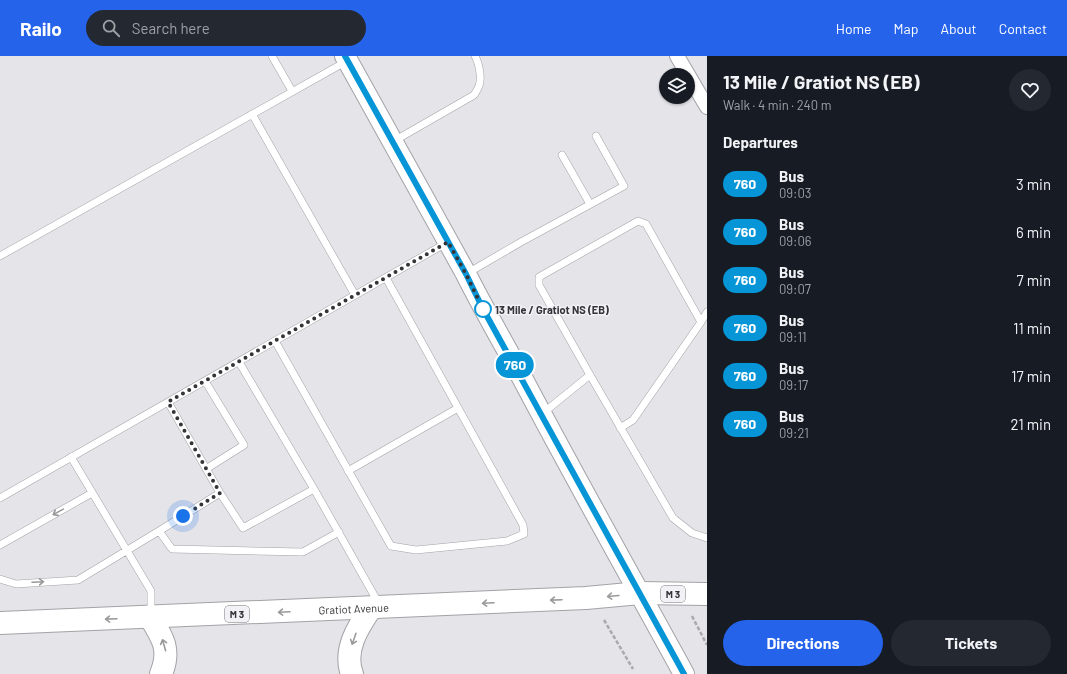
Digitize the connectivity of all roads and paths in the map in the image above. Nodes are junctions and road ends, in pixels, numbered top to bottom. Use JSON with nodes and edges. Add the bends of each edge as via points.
{"nodes":[{"id":1,"x":272,"y":56,"type":"edge"},
{"id":2,"x":475,"y":56,"type":"edge"},
{"id":3,"x":677,"y":56,"type":"edge"},
{"id":4,"x":347,"y":58,"type":"edge"},
{"id":5,"x":292,"y":91,"type":"junction"},
{"id":6,"x":707,"y":108,"type":"edge"},
{"id":7,"x":252,"y":114,"type":"junction"},
{"id":8,"x":596,"y":136,"type":"dead end"},
{"id":9,"x":393,"y":142,"type":"junction"},
{"id":10,"x":562,"y":155,"type":"dead end"},
{"id":11,"x":590,"y":204,"type":"junction"},
{"id":12,"x":448,"y":242,"type":"junction"},
{"id":13,"x":0,"y":256,"type":"edge"},
{"id":14,"x":466,"y":274,"type":"junction"},
{"id":15,"x":386,"y":278,"type":"junction"},
{"id":16,"x":355,"y":295,"type":"junction"},
{"id":17,"x":707,"y":312,"type":"edge"},
{"id":18,"x":701,"y":322,"type":"junction"},
{"id":19,"x":275,"y":341,"type":"junction"},
{"id":20,"x":239,"y":362,"type":"junction"},
{"id":21,"x":590,"y":375,"type":"junction"},
{"id":22,"x":206,"y":381,"type":"junction"},
{"id":23,"x":168,"y":402,"type":"junction"},
{"id":24,"x":458,"y":408,"type":"junction"},
{"id":25,"x":541,"y":415,"type":"junction"},
{"id":26,"x":620,"y":428,"type":"junction"},
{"id":27,"x":71,"y":457,"type":"junction"},
{"id":28,"x":206,"y":468,"type":"junction"},
{"id":29,"x":348,"y":471,"type":"junction"},
{"id":30,"x":314,"y":489,"type":"junction"},
{"id":31,"x":92,"y":493,"type":"junction"},
{"id":32,"x":220,"y":493,"type":"junction"},
{"id":33,"x":0,"y":498,"type":"edge"},
{"id":34,"x":159,"y":531,"type":"junction"},
{"id":35,"x":339,"y":532,"type":"junction"},
{"id":36,"x":707,"y":538,"type":"edge"},
{"id":37,"x":0,"y":545,"type":"edge"},
{"id":38,"x":127,"y":550,"type":"junction"},
{"id":39,"x":0,"y":579,"type":"edge"},
{"id":40,"x":640,"y":594,"type":"junction"},
{"id":41,"x":707,"y":594,"type":"edge"},
{"id":42,"x":376,"y":608,"type":"junction"},
{"id":43,"x":692,"y":616,"type":"dead end"},
{"id":44,"x":150,"y":617,"type":"junction"},
{"id":45,"x":604,"y":620,"type":"dead end"},
{"id":46,"x":0,"y":623,"type":"edge"},
{"id":47,"x":707,"y":645,"type":"edge"},
{"id":48,"x":633,"y":669,"type":"dead end"},
{"id":49,"x":161,"y":674,"type":"edge"},
{"id":50,"x":352,"y":674,"type":"edge"},
{"id":51,"x":684,"y":674,"type":"edge"}],
"edges":[{"from":1,"to":5,"type":"lane"},
{"from":2,"to":9,"type":"lane","via":[[480,78],[474,95]]},
{"from":3,"to":6,"type":"street"},
{"from":4,"to":5,"type":"lane"},
{"from":4,"to":9,"type":"main road"},
{"from":5,"to":7,"type":"lane"},
{"from":7,"to":13,"type":"lane"},
{"from":7,"to":16,"type":"lane"},
{"from":8,"to":11,"type":"lane","via":[[624,186]]},
{"from":9,"to":12,"type":"main road"},
{"from":10,"to":11,"type":"lane"},
{"from":11,"to":14,"type":"lane"},
{"from":12,"to":14,"type":"main road"},
{"from":12,"to":15,"type":"lane"},
{"from":14,"to":25,"type":"main road"},
{"from":15,"to":16,"type":"lane"},
{"from":15,"to":24,"type":"lane"},
{"from":16,"to":19,"type":"lane"},
{"from":17,"to":18,"type":"lane"},
{"from":18,"to":21,"type":"lane","via":[[646,224],[638,221],[539,277],[539,285]]},
{"from":18,"to":26,"type":"lane","via":[[633,420]]},
{"from":19,"to":20,"type":"lane"},
{"from":19,"to":29,"type":"lane"},
{"from":20,"to":22,"type":"lane"},
{"from":20,"to":30,"type":"lane"},
{"from":21,"to":25,"type":"lane"},
{"from":21,"to":26,"type":"lane"},
{"from":22,"to":23,"type":"lane"},
{"from":22,"to":28,"type":"lane","via":[[244,445]]},
{"from":23,"to":27,"type":"lane"},
{"from":23,"to":28,"type":"lane"},
{"from":24,"to":29,"type":"lane"},
{"from":24,"to":29,"type":"lane","via":[[524,525],[524,534],[508,541],[416,550],[391,546]]},
{"from":25,"to":40,"type":"main road"},
{"from":26,"to":36,"type":"lane","via":[[674,518],[692,533]]},
{"from":27,"to":31,"type":"lane"},
{"from":27,"to":33,"type":"lane"},
{"from":28,"to":32,"type":"lane"},
{"from":30,"to":32,"type":"lane","via":[[243,528]]},
{"from":30,"to":35,"type":"lane"},
{"from":31,"to":37,"type":"lane","one_way":true},
{"from":31,"to":38,"type":"lane"},
{"from":32,"to":34,"type":"lane"},
{"from":34,"to":35,"type":"lane","via":[[172,550],[303,552]]},
{"from":34,"to":38,"type":"lane"},
{"from":35,"to":42,"type":"lane"},
{"from":39,"to":38,"type":"lane","one_way":true,"via":[[16,584],[78,580]]},
{"from":38,"to":44,"type":"lane","via":[[151,591]]},
{"from":40,"to":41,"type":"main road","name":"Gratiot Avenue","number":"M 3"},
{"from":40,"to":42,"type":"main road","name":"Gratiot Avenue","number":"M 3","one_way":true},
{"from":40,"to":51,"type":"main road"},
{"from":42,"to":44,"type":"main road","name":"Gratiot Avenue","number":"M 3","one_way":true},
{"from":42,"to":50,"type":"main road","one_way":true,"via":[[360,624],[353,640],[349,656]]},
{"from":43,"to":47,"type":"path"},
{"from":44,"to":46,"type":"main road","name":"Gratiot Avenue","number":"M 3","one_way":true},
{"from":49,"to":44,"type":"main road","one_way":true,"via":[[166,654],[164,642]]},
{"from":45,"to":48,"type":"path"}]}
